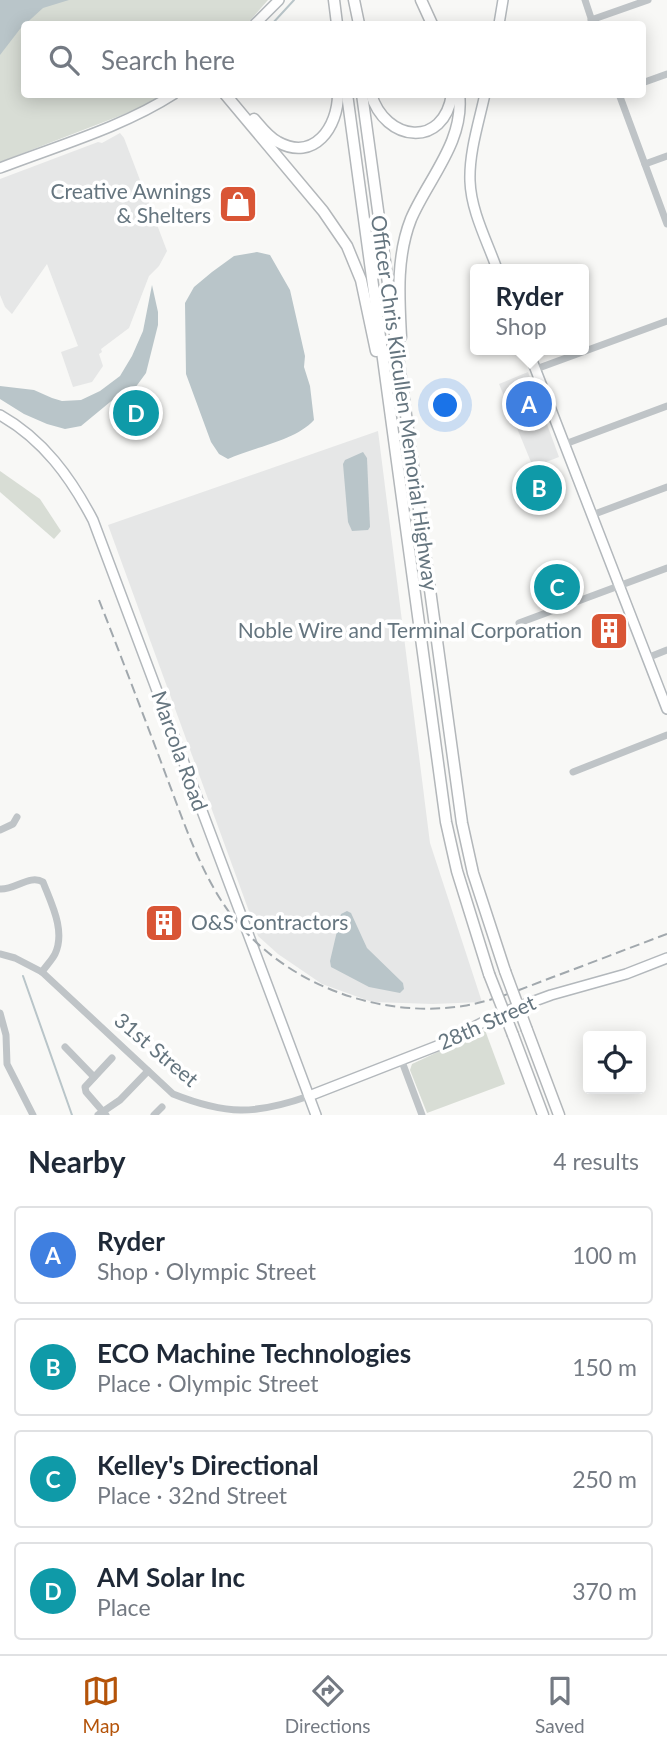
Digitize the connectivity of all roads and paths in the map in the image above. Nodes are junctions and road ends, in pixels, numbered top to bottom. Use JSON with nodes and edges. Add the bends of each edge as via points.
{"nodes":[{"id":1,"x":279,"y":0,"type":"edge"},
{"id":2,"x":334,"y":0,"type":"edge"},
{"id":3,"x":352,"y":0,"type":"edge"},
{"id":4,"x":421,"y":0,"type":"edge"},
{"id":5,"x":503,"y":0,"type":"edge"},
{"id":6,"x":585,"y":0,"type":"edge"},
{"id":7,"x":648,"y":0,"type":"edge"},
{"id":8,"x":259,"y":21,"type":"edge"},
{"id":9,"x":336,"y":21,"type":"edge"},
{"id":10,"x":353,"y":21,"type":"edge"},
{"id":11,"x":358,"y":21,"type":"edge"},
{"id":12,"x":431,"y":21,"type":"edge"},
{"id":13,"x":500,"y":21,"type":"edge"},
{"id":14,"x":592,"y":21,"type":"edge"},
{"id":15,"x":595,"y":21,"type":"edge"},
{"id":16,"x":667,"y":74,"type":"edge"},
{"id":17,"x":646,"y":82,"type":"edge"},
{"id":18,"x":168,"y":98,"type":"edge"},
{"id":19,"x":228,"y":98,"type":"edge"},
{"id":20,"x":236,"y":98,"type":"edge"},
{"id":21,"x":338,"y":98,"type":"edge"},
{"id":22,"x":348,"y":98,"type":"edge"},
{"id":23,"x":363,"y":98,"type":"edge"},
{"id":24,"x":373,"y":98,"type":"edge"},
{"id":25,"x":451,"y":98,"type":"edge"},
{"id":26,"x":459,"y":98,"type":"edge"},
{"id":27,"x":484,"y":98,"type":"edge"},
{"id":28,"x":620,"y":98,"type":"edge"},
{"id":29,"x":667,"y":156,"type":"edge"},
{"id":30,"x":645,"y":164,"type":"junction"},
{"id":31,"x":0,"y":168,"type":"edge"},
{"id":32,"x":667,"y":224,"type":"edge"},
{"id":33,"x":496,"y":264,"type":"edge"},
{"id":34,"x":667,"y":321,"type":"edge"},
{"id":35,"x":589,"y":350,"type":"edge"},
{"id":36,"x":530,"y":355,"type":"edge"},
{"id":37,"x":574,"y":355,"type":"edge"},
{"id":38,"x":536,"y":369,"type":"junction"},
{"id":39,"x":404,"y":404,"type":"junction"},
{"id":40,"x":667,"y":406,"type":"edge"},
{"id":41,"x":0,"y":415,"type":"edge"},
{"id":42,"x":392,"y":428,"type":"junction"},
{"id":43,"x":565,"y":444,"type":"junction"},
{"id":44,"x":667,"y":487,"type":"edge"},
{"id":45,"x":592,"y":515,"type":"junction"},
{"id":46,"x":667,"y":568,"type":"edge"},
{"id":47,"x":620,"y":586,"type":"junction"},
{"id":48,"x":519,"y":624,"type":"dead end"},
{"id":49,"x":667,"y":650,"type":"edge"},
{"id":50,"x":647,"y":658,"type":"junction"},
{"id":51,"x":667,"y":709,"type":"edge"},
{"id":52,"x":667,"y":735,"type":"edge"},
{"id":53,"x":573,"y":772,"type":"dead end"},
{"id":54,"x":17,"y":817,"type":"dead end"},
{"id":55,"x":0,"y":830,"type":"edge"},
{"id":56,"x":0,"y":889,"type":"edge"},
{"id":57,"x":0,"y":954,"type":"edge"},
{"id":58,"x":667,"y":958,"type":"edge"},
{"id":59,"x":42,"y":972,"type":"junction"},
{"id":60,"x":0,"y":1013,"type":"edge"},
{"id":61,"x":65,"y":1046,"type":"dead end"},
{"id":62,"x":112,"y":1058,"type":"dead end"},
{"id":63,"x":401,"y":1059,"type":"junction"},
{"id":64,"x":148,"y":1071,"type":"junction"},
{"id":65,"x":94,"y":1077,"type":"junction"},
{"id":66,"x":309,"y":1096,"type":"junction"},
{"id":67,"x":162,"y":1107,"type":"dead end"},
{"id":68,"x":103,"y":1114,"type":"edge"},
{"id":69,"x":33,"y":1115,"type":"edge"},
{"id":70,"x":155,"y":1115,"type":"edge"},
{"id":71,"x":316,"y":1115,"type":"edge"},
{"id":72,"x":422,"y":1115,"type":"edge"},
{"id":73,"x":543,"y":1115,"type":"edge"},
{"id":74,"x":559,"y":1115,"type":"edge"}],
"edges":[{"from":1,"to":8,"type":"main road"},
{"from":2,"to":9,"type":"highway"},
{"from":3,"to":10,"type":"highway"},
{"from":3,"to":11,"type":"highway"},
{"from":4,"to":12,"type":"highway"},
{"from":5,"to":13,"type":"main road"},
{"from":6,"to":14,"type":"street"},
{"from":7,"to":15,"type":"street"},
{"from":16,"to":17,"type":"street"},
{"from":18,"to":31,"type":"main road","via":[[122,121]]},
{"from":19,"to":42,"type":"highway","via":[[347,246],[361,280]]},
{"from":20,"to":21,"type":"highway","via":[[268,135],[298,147],[315,143],[330,129]]},
{"from":22,"to":42,"type":"highway","name":"Officer Chris Kilcullen Memorial Highway"},
{"from":23,"to":39,"type":"highway","name":"Officer Chris Kilcullen Memorial Highway"},
{"from":24,"to":25,"type":"highway","via":[[381,117],[401,130],[418,133],[442,120]]},
{"from":26,"to":39,"type":"highway","via":[[459,120],[411,219],[401,256],[398,283]]},
{"from":27,"to":33,"type":"main road","via":[[470,182]]},
{"from":28,"to":30,"type":"street"},
{"from":29,"to":30,"type":"street"},
{"from":30,"to":32,"type":"street"},
{"from":34,"to":35,"type":"street"},
{"from":36,"to":38,"type":"main road"},
{"from":37,"to":38,"type":"street"},
{"from":38,"to":43,"type":"main road"},
{"from":39,"to":74,"type":"highway","name":"Officer Chris Kilcullen Memorial Highway","bridge":true,"via":[[462,823],[505,971]]},
{"from":40,"to":43,"type":"street"},
{"from":41,"to":66,"type":"main road","name":"Marcola Road","via":[[58,463],[93,520]]},
{"from":42,"to":73,"type":"highway","name":"Officer Chris Kilcullen Memorial Highway","bridge":true,"via":[[446,822],[489,974]]},
{"from":43,"to":45,"type":"main road"},
{"from":44,"to":45,"type":"street"},
{"from":45,"to":47,"type":"main road"},
{"from":46,"to":47,"type":"street"},
{"from":47,"to":48,"type":"street"},
{"from":47,"to":50,"type":"main road"},
{"from":49,"to":50,"type":"street"},
{"from":50,"to":51,"type":"main road"},
{"from":52,"to":53,"type":"street"},
{"from":54,"to":55,"type":"street"},
{"from":56,"to":59,"type":"street","via":[[41,880],[59,939],[56,953]]},
{"from":57,"to":59,"type":"street","name":"31st Street"},
{"from":58,"to":63,"type":"main road","name":"28th Street","via":[[521,1006]]},
{"from":59,"to":64,"type":"street","name":"31st Street"},
{"from":60,"to":69,"type":"street","via":[[7,1064]]},
{"from":61,"to":65,"type":"street"},
{"from":62,"to":65,"type":"street"},
{"from":63,"to":66,"type":"main road","name":"28th Street"},
{"from":63,"to":72,"type":"street"},
{"from":64,"to":66,"type":"street","name":"31st Street","via":[[173,1094],[199,1108],[223,1113],[263,1112]]},
{"from":64,"to":68,"type":"street"},
{"from":65,"to":68,"type":"street","via":[[85,1090]]},
{"from":66,"to":71,"type":"main road","name":"Marcola Road"},
{"from":67,"to":70,"type":"street"}]}
